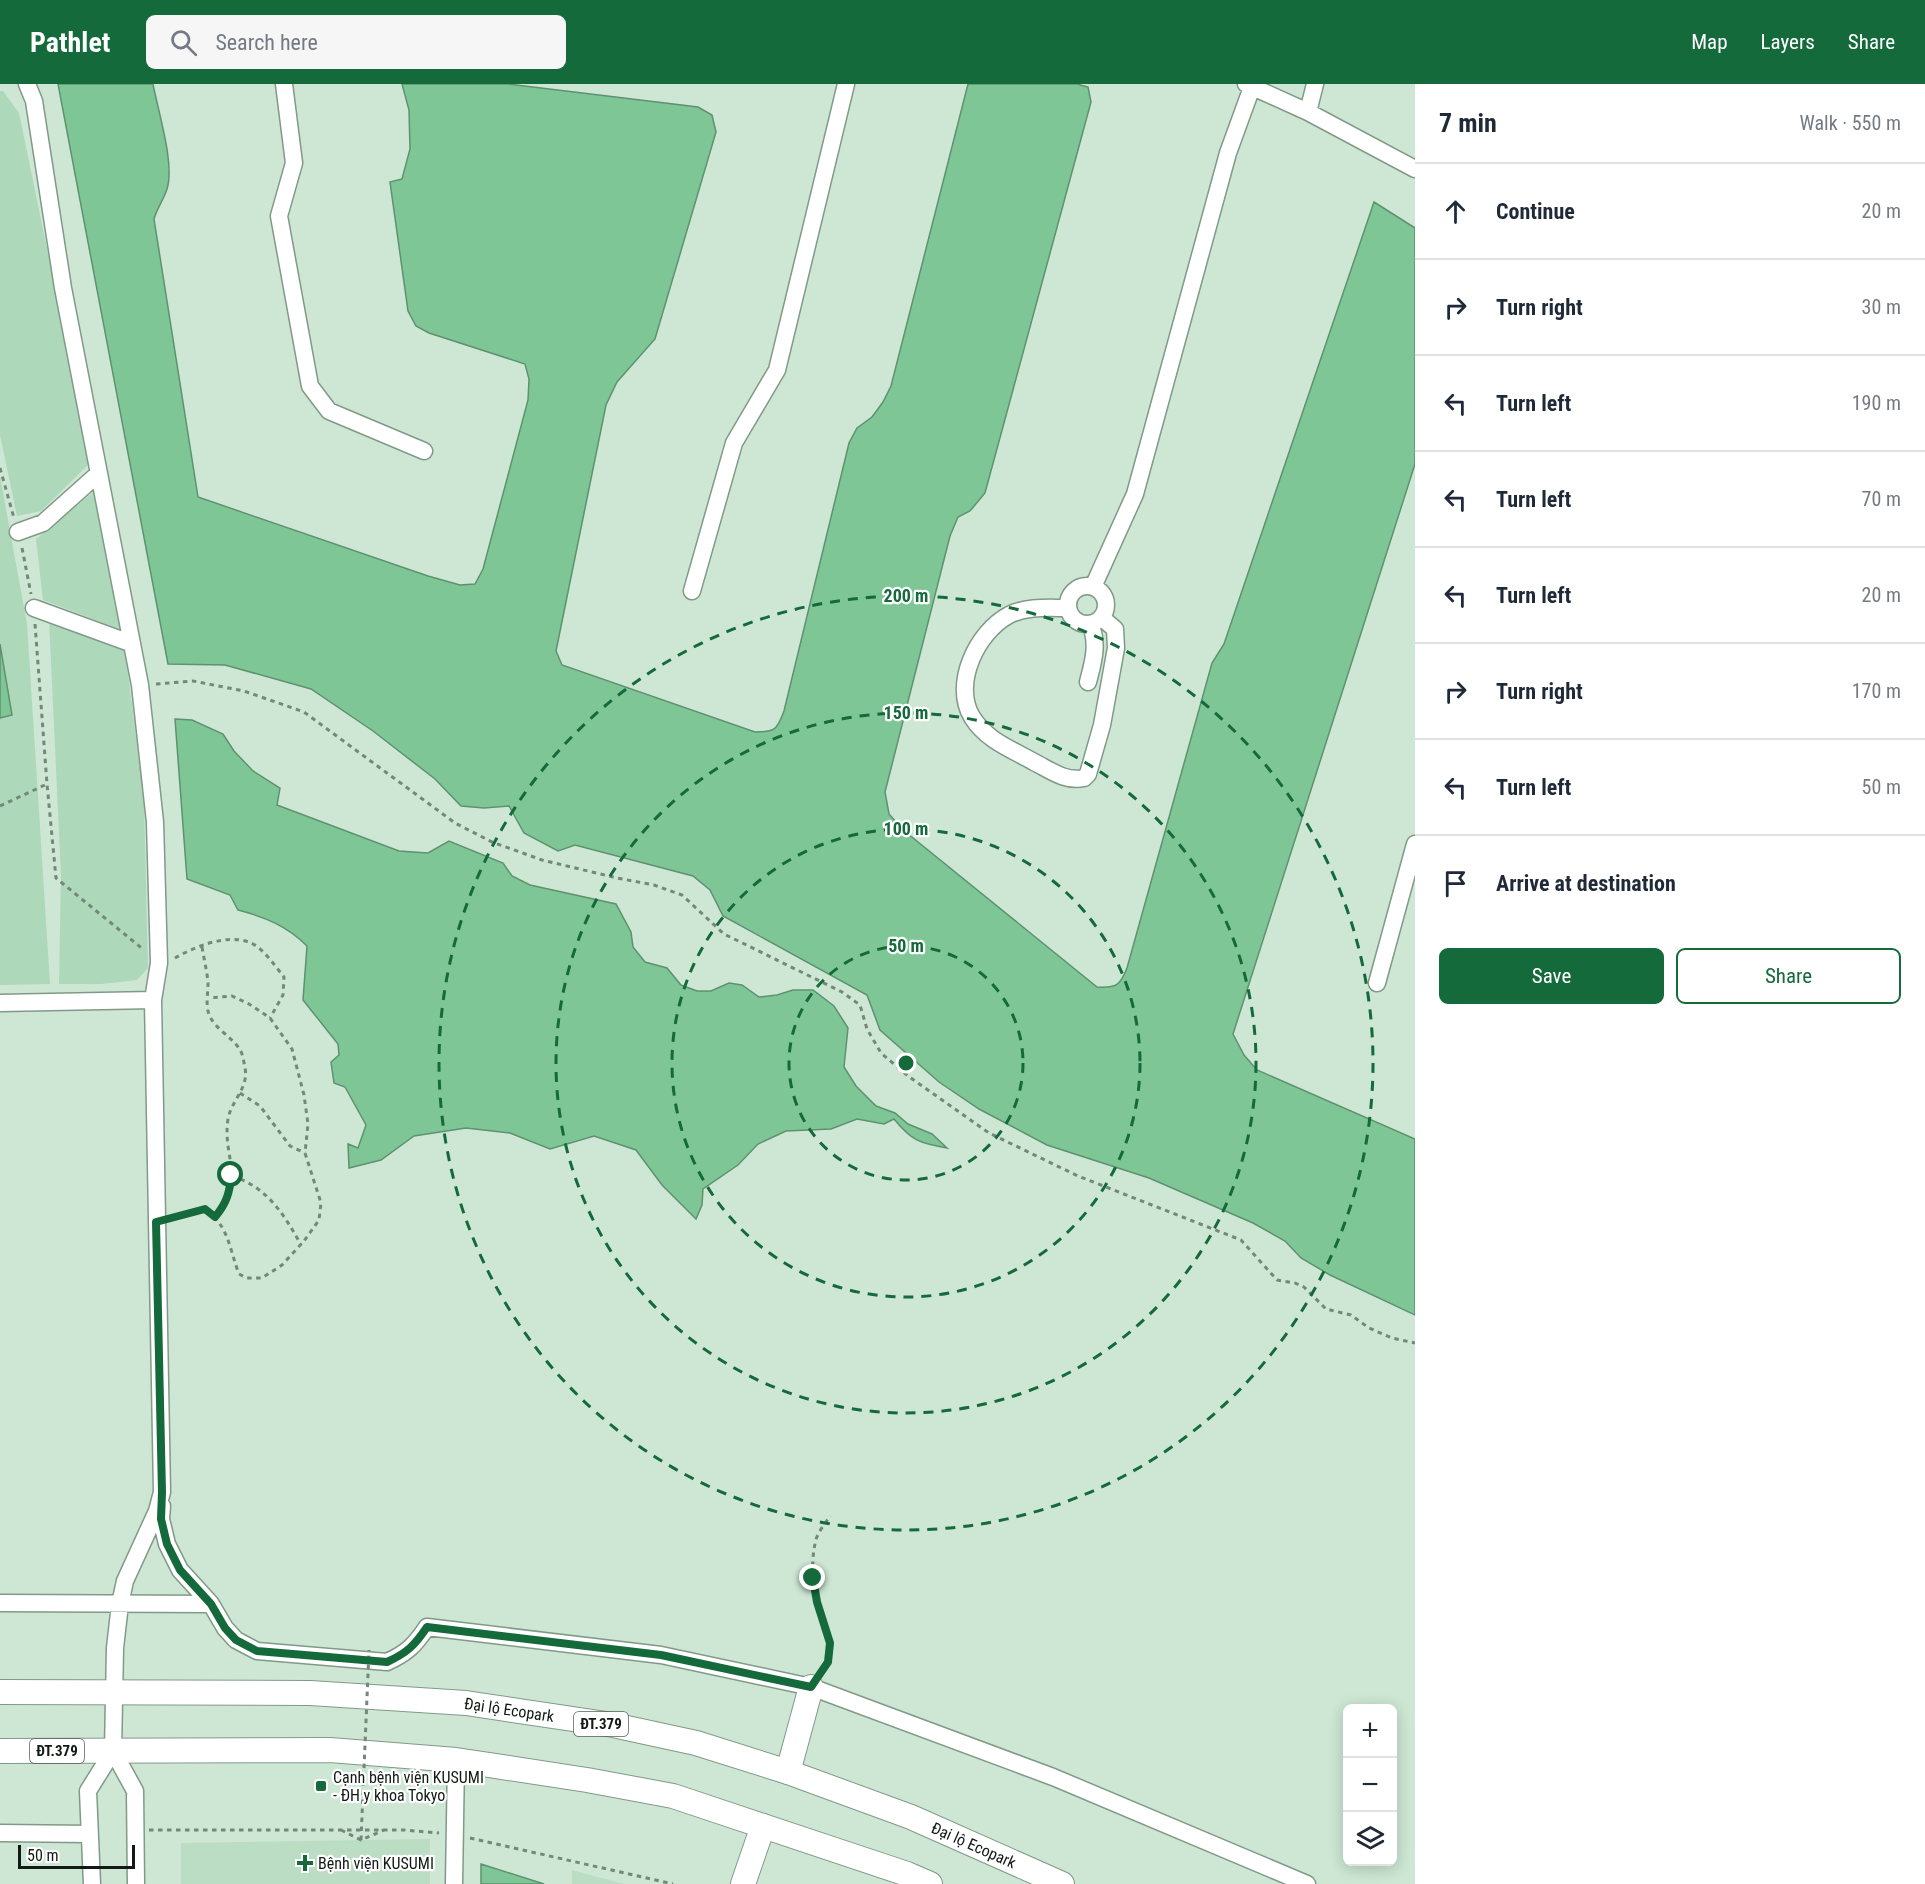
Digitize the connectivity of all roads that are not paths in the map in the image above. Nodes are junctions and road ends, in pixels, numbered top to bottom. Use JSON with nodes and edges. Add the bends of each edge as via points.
{"nodes":[{"id":1,"x":27,"y":84,"type":"edge"},
{"id":2,"x":284,"y":84,"type":"edge"},
{"id":3,"x":846,"y":84,"type":"edge"},
{"id":4,"x":1315,"y":84,"type":"edge"},
{"id":5,"x":1249,"y":85,"type":"edge"},
{"id":6,"x":1308,"y":112,"type":"junction"},
{"id":7,"x":1415,"y":169,"type":"edge"},
{"id":8,"x":424,"y":451,"type":"dead end"},
{"id":9,"x":99,"y":473,"type":"junction"},
{"id":10,"x":18,"y":532,"type":"road end"},
{"id":11,"x":1093,"y":587,"type":"junction"},
{"id":12,"x":692,"y":591,"type":"dead end"},
{"id":13,"x":34,"y":608,"type":"road end"},
{"id":14,"x":1068,"y":608,"type":"junction"},
{"id":15,"x":1096,"y":621,"type":"junction"},
{"id":16,"x":130,"y":643,"type":"junction"},
{"id":17,"x":1088,"y":682,"type":"dead end"},
{"id":18,"x":1415,"y":844,"type":"edge"},
{"id":19,"x":1377,"y":983,"type":"dead end"},
{"id":20,"x":153,"y":1000,"type":"junction"},
{"id":21,"x":0,"y":1003,"type":"edge"},
{"id":22,"x":162,"y":1492,"type":"junction"},
{"id":23,"x":0,"y":1603,"type":"edge"},
{"id":24,"x":120,"y":1604,"type":"junction"},
{"id":25,"x":211,"y":1604,"type":"junction"},
{"id":26,"x":811,"y":1687,"type":"junction"},
{"id":27,"x":0,"y":1692,"type":"edge"},
{"id":28,"x":113,"y":1694,"type":"junction"},
{"id":29,"x":0,"y":1751,"type":"edge"},
{"id":30,"x":113,"y":1751,"type":"junction"},
{"id":31,"x":456,"y":1760,"type":"junction"},
{"id":32,"x":788,"y":1772,"type":"junction"},
{"id":33,"x":763,"y":1826,"type":"junction"},
{"id":34,"x":0,"y":1833,"type":"edge"},
{"id":35,"x":90,"y":1834,"type":"junction"},
{"id":36,"x":92,"y":1884,"type":"edge"},
{"id":37,"x":136,"y":1884,"type":"edge"},
{"id":38,"x":454,"y":1884,"type":"edge"},
{"id":39,"x":743,"y":1884,"type":"edge"},
{"id":40,"x":930,"y":1884,"type":"edge"},
{"id":41,"x":1062,"y":1884,"type":"edge"},
{"id":42,"x":1307,"y":1884,"type":"edge"}],
"edges":[{"from":1,"to":9,"type":"street","via":[[34,101],[63,288]]},
{"from":2,"to":8,"type":"street","via":[[294,163],[279,216],[310,386],[329,411]]},
{"from":3,"to":12,"type":"street","via":[[777,370],[734,442]]},
{"from":4,"to":6,"type":"street"},
{"from":5,"to":6,"type":"street"},
{"from":5,"to":11,"type":"street","via":[[1140,477]]},
{"from":6,"to":7,"type":"street"},
{"from":9,"to":10,"type":"street","via":[[44,523]]},
{"from":9,"to":16,"type":"street"},
{"from":11,"to":14,"type":"street","via":[[1074,591]]},
{"from":11,"to":15,"type":"street","via":[[1105,599],[1105,612]]},
{"from":13,"to":16,"type":"street"},
{"from":14,"to":15,"type":"street","via":[[1077,622]]},
{"from":14,"to":15,"type":"street","via":[[1032,608],[1010,615],[989,629],[974,649],[966,674],[966,698],[971,715],[985,733],[1017,754],[1071,780],[1088,774],[1102,725],[1116,648],[1115,629]]},
{"from":15,"to":17,"type":"street"},
{"from":16,"to":20,"type":"street","via":[[140,685],[155,822],[159,963]]},
{"from":18,"to":19,"type":"street"},
{"from":20,"to":21,"type":"street"},
{"from":20,"to":22,"type":"street"},
{"from":22,"to":24,"type":"street","via":[[130,1567]]},
{"from":22,"to":25,"type":"street","via":[[161,1519],[167,1544],[180,1570]]},
{"from":23,"to":24,"type":"street"},
{"from":24,"to":25,"type":"street"},
{"from":24,"to":28,"type":"street"},
{"from":25,"to":26,"type":"street","via":[[236,1640],[257,1651],[387,1662],[404,1654],[427,1627],[661,1655]]},
{"from":26,"to":32,"type":"highway"},
{"from":26,"to":42,"type":"street","via":[[1053,1777]]},
{"from":27,"to":28,"type":"highway","name":"Đại lộ Ecopark","number":"ĐT.379"},
{"from":28,"to":30,"type":"street"},
{"from":28,"to":32,"type":"highway","name":"Đại lộ Ecopark","number":"ĐT.379","via":[[310,1693],[466,1703],[613,1725],[696,1743]]},
{"from":29,"to":30,"type":"highway","number":"ĐT.379"},
{"from":30,"to":31,"type":"highway","number":"ĐT.379","via":[[330,1750]]},
{"from":30,"to":35,"type":"street","via":[[88,1791]]},
{"from":30,"to":37,"type":"street","via":[[135,1791]]},
{"from":31,"to":33,"type":"highway","number":"ĐT.379","via":[[673,1796]]},
{"from":31,"to":38,"type":"street"},
{"from":32,"to":41,"type":"highway","name":"Đại lộ Ecopark","number":"ĐT.379","via":[[911,1817]]},
{"from":33,"to":39,"type":"highway"},
{"from":33,"to":40,"type":"highway","number":"ĐT.379"},
{"from":34,"to":35,"type":"street"},
{"from":35,"to":36,"type":"street"}]}
